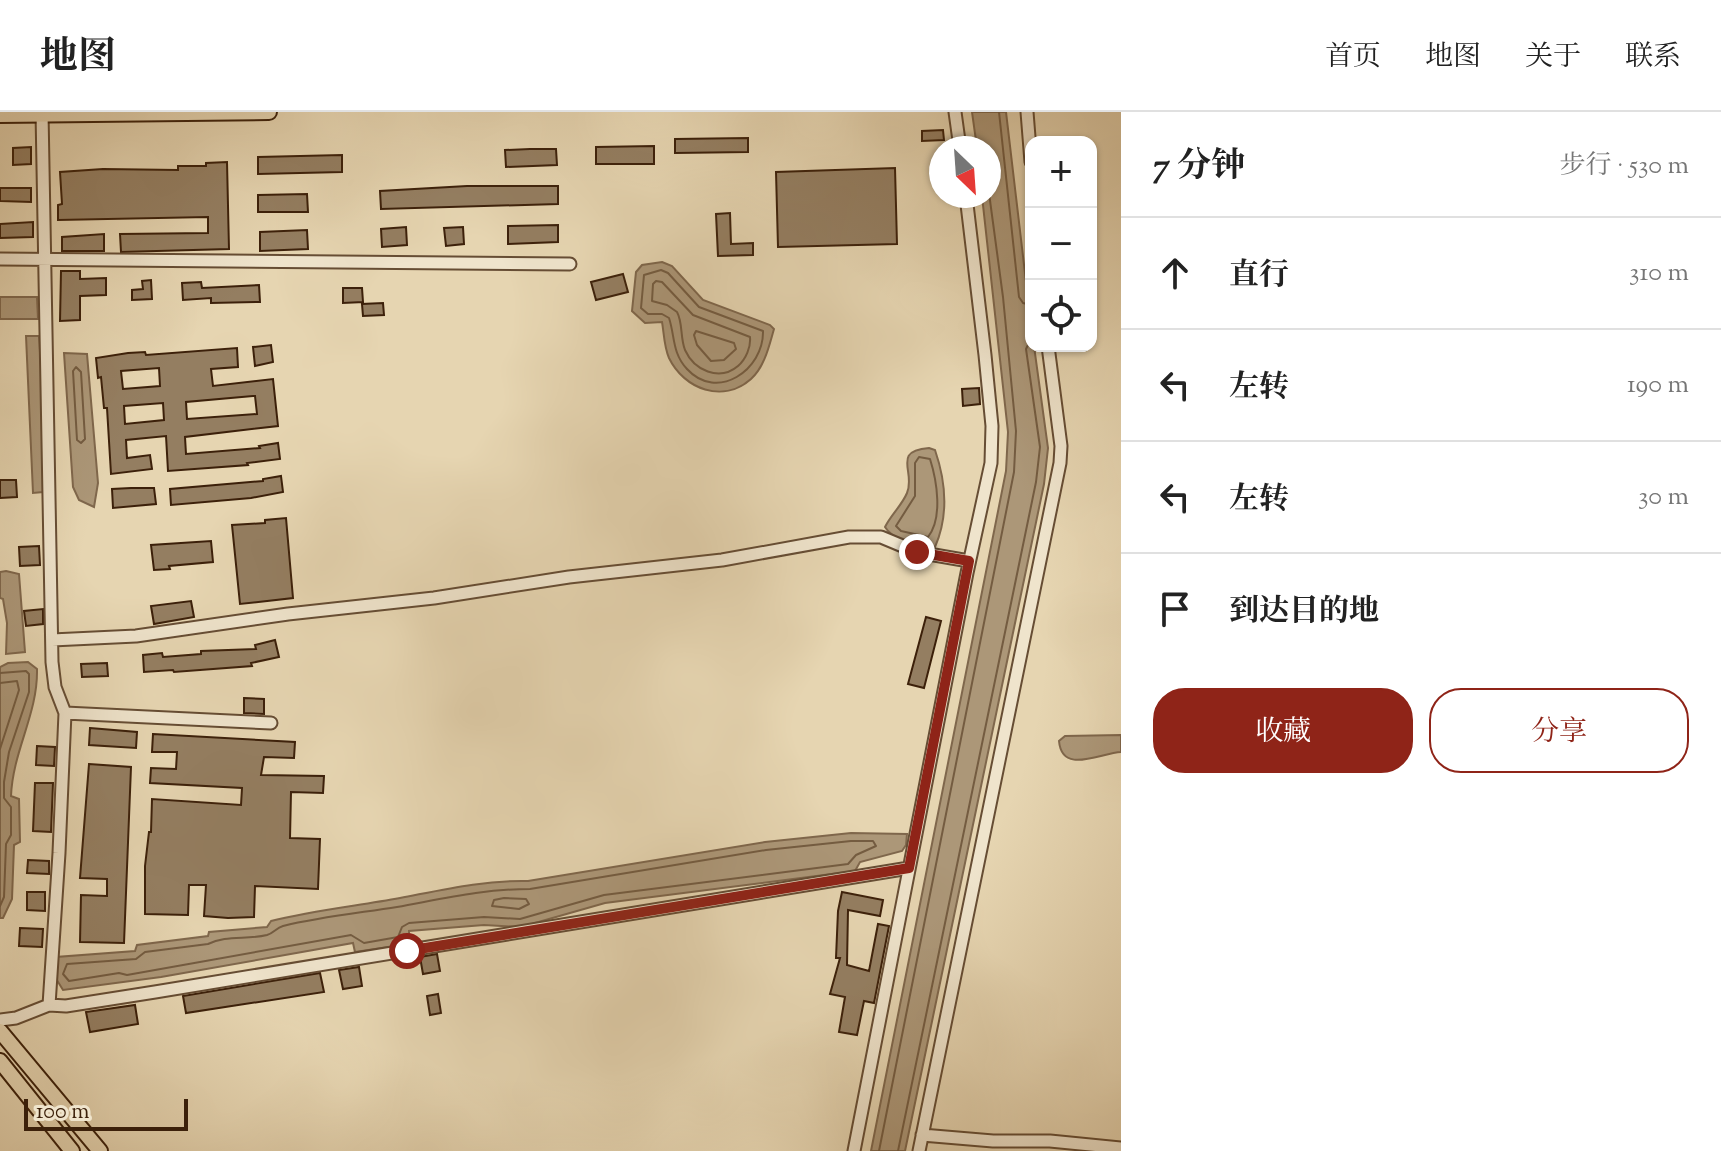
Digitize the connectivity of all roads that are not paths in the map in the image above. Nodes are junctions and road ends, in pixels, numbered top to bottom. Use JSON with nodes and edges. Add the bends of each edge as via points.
{"nodes":[{"id":1,"x":247,"y":112,"type":"edge"},
{"id":2,"x":269,"y":112,"type":"edge"},
{"id":3,"x":955,"y":112,"type":"edge"},
{"id":4,"x":1027,"y":112,"type":"edge"},
{"id":5,"x":42,"y":113,"type":"edge"},
{"id":6,"x":0,"y":115,"type":"edge"},
{"id":7,"x":958,"y":136,"type":"edge"},
{"id":8,"x":1029,"y":136,"type":"edge"},
{"id":9,"x":967,"y":208,"type":"edge"},
{"id":10,"x":0,"y":259,"type":"edge"},
{"id":11,"x":45,"y":259,"type":"junction"},
{"id":12,"x":570,"y":264,"type":"dead end"},
{"id":13,"x":1049,"y":352,"type":"edge"},
{"id":14,"x":969,"y":561,"type":"junction"},
{"id":15,"x":52,"y":640,"type":"junction"},
{"id":16,"x":65,"y":713,"type":"junction"},
{"id":17,"x":271,"y":723,"type":"dead end"},
{"id":18,"x":909,"y":868,"type":"junction"},
{"id":19,"x":49,"y":1005,"type":"junction"},
{"id":20,"x":0,"y":1020,"type":"edge"},
{"id":21,"x":0,"y":1031,"type":"edge"},
{"id":22,"x":0,"y":1061,"type":"edge"},
{"id":23,"x":922,"y":1135,"type":"junction"},
{"id":24,"x":1121,"y":1148,"type":"edge"},
{"id":25,"x":72,"y":1151,"type":"edge"},
{"id":26,"x":100,"y":1151,"type":"edge"},
{"id":27,"x":854,"y":1151,"type":"edge"},
{"id":28,"x":919,"y":1151,"type":"edge"}],
"edges":[{"from":1,"to":2,"type":"main road"},
{"from":1,"to":5,"type":"main road"},
{"from":3,"to":7,"type":"street"},
{"from":4,"to":8,"type":"street"},
{"from":5,"to":6,"type":"main road"},
{"from":5,"to":11,"type":"street"},
{"from":9,"to":14,"type":"street","via":[[992,426],[991,463]]},
{"from":10,"to":11,"type":"street"},
{"from":11,"to":12,"type":"street"},
{"from":11,"to":15,"type":"street"},
{"from":13,"to":23,"type":"street","via":[[1060,463]]},
{"from":14,"to":15,"type":"street","via":[[917,552],[881,537],[849,537],[722,560],[434,598],[136,636]]},
{"from":14,"to":18,"type":"street"},
{"from":15,"to":16,"type":"street","via":[[55,687]]},
{"from":16,"to":17,"type":"street"},
{"from":16,"to":19,"type":"street"},
{"from":18,"to":19,"type":"street"},
{"from":18,"to":27,"type":"street"},
{"from":19,"to":20,"type":"street"},
{"from":21,"to":26,"type":"main road"},
{"from":22,"to":25,"type":"main road"},
{"from":23,"to":24,"type":"street"},
{"from":23,"to":28,"type":"street"}]}
